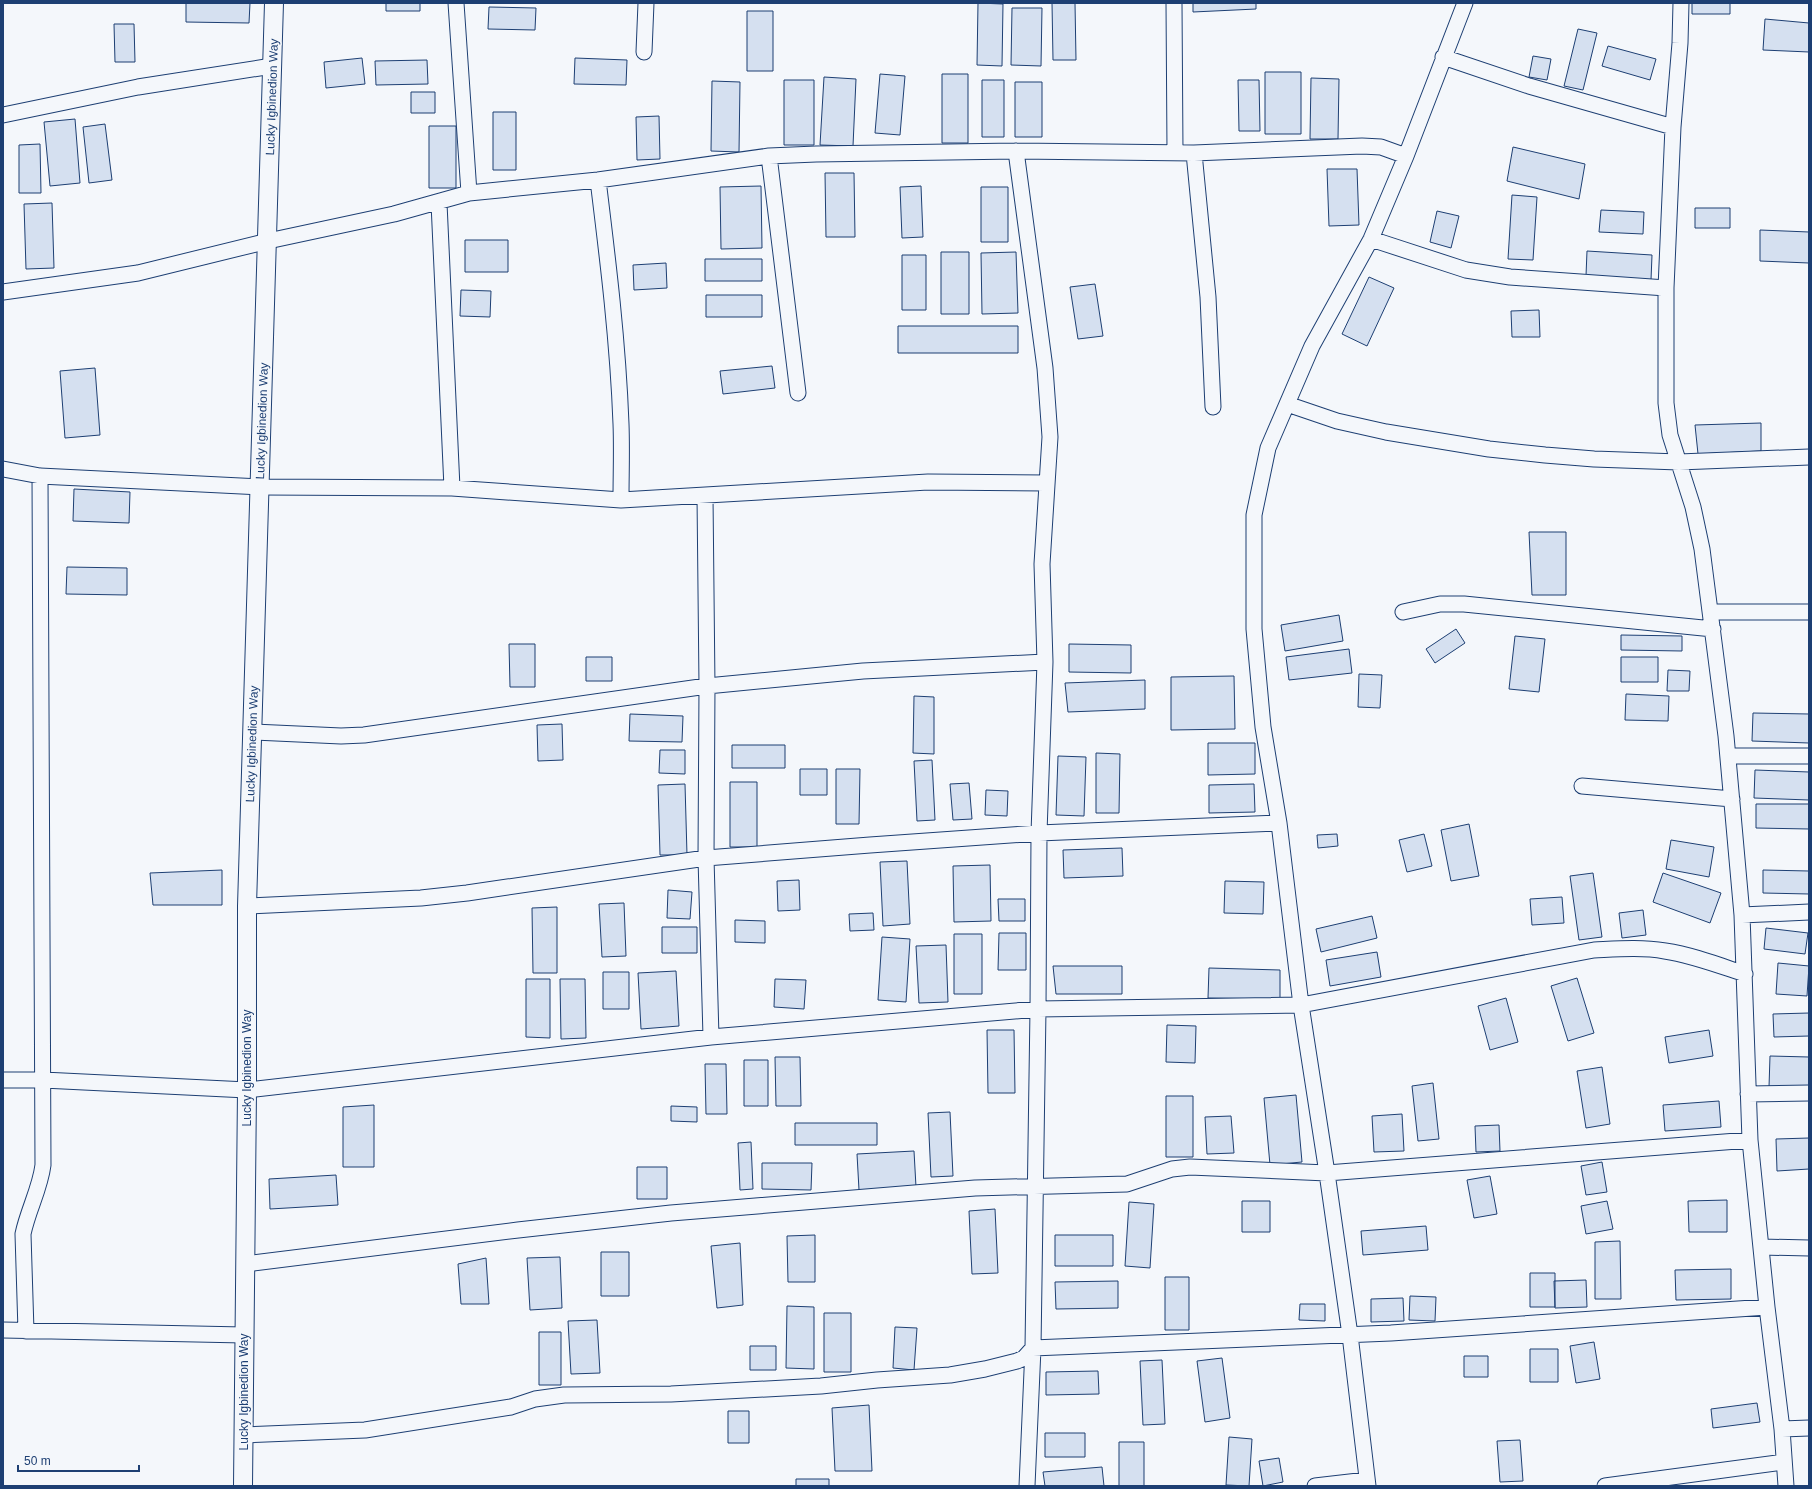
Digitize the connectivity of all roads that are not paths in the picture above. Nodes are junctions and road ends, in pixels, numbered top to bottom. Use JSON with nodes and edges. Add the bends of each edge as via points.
{"nodes":[{"id":1,"x":274,"y":3,"type":"edge"},
{"id":2,"x":456,"y":3,"type":"edge"},
{"id":3,"x":646,"y":3,"type":"edge"},
{"id":4,"x":1174,"y":3,"type":"edge"},
{"id":5,"x":1465,"y":3,"type":"edge"},
{"id":6,"x":1681,"y":3,"type":"edge"},
{"id":7,"x":644,"y":52,"type":"dead end"},
{"id":8,"x":1443,"y":57,"type":"junction"},
{"id":9,"x":272,"y":66,"type":"junction"},
{"id":10,"x":3,"y":115,"type":"edge"},
{"id":11,"x":1673,"y":127,"type":"junction"},
{"id":12,"x":1016,"y":151,"type":"junction"},
{"id":13,"x":1175,"y":152,"type":"junction"},
{"id":14,"x":1194,"y":153,"type":"junction"},
{"id":15,"x":769,"y":156,"type":"junction"},
{"id":16,"x":1406,"y":156,"type":"junction"},
{"id":17,"x":598,"y":180,"type":"junction"},
{"id":18,"x":468,"y":193,"type":"junction"},
{"id":19,"x":438,"y":203,"type":"junction"},
{"id":20,"x":1371,"y":239,"type":"junction"},
{"id":21,"x":268,"y":241,"type":"junction"},
{"id":22,"x":1666,"y":288,"type":"junction"},
{"id":23,"x":3,"y":292,"type":"edge"},
{"id":24,"x":798,"y":393,"type":"dead end"},
{"id":25,"x":1287,"y":404,"type":"junction"},
{"id":26,"x":1213,"y":407,"type":"dead end"},
{"id":27,"x":1809,"y":457,"type":"edge"},
{"id":28,"x":1679,"y":462,"type":"junction"},
{"id":29,"x":3,"y":469,"type":"edge"},
{"id":30,"x":40,"y":476,"type":"junction"},
{"id":31,"x":1046,"y":483,"type":"junction"},
{"id":32,"x":260,"y":487,"type":"junction"},
{"id":33,"x":452,"y":488,"type":"junction"},
{"id":34,"x":705,"y":496,"type":"junction"},
{"id":35,"x":621,"y":500,"type":"junction"},
{"id":36,"x":1403,"y":612,"type":"dead end"},
{"id":37,"x":1711,"y":612,"type":"junction"},
{"id":38,"x":1809,"y":612,"type":"edge"},
{"id":39,"x":1713,"y":629,"type":"junction"},
{"id":40,"x":1045,"y":662,"type":"junction"},
{"id":41,"x":706,"y":686,"type":"junction"},
{"id":42,"x":252,"y":732,"type":"junction"},
{"id":43,"x":1728,"y":756,"type":"junction"},
{"id":44,"x":1809,"y":756,"type":"edge"},
{"id":45,"x":1582,"y":786,"type":"dead end"},
{"id":46,"x":1732,"y":799,"type":"junction"},
{"id":47,"x":1279,"y":823,"type":"junction"},
{"id":48,"x":1039,"y":833,"type":"junction"},
{"id":49,"x":706,"y":858,"type":"junction"},
{"id":50,"x":247,"y":906,"type":"junction"},
{"id":51,"x":1809,"y":912,"type":"edge"},
{"id":52,"x":1742,"y":915,"type":"junction"},
{"id":53,"x":1745,"y":974,"type":"junction"},
{"id":54,"x":1300,"y":1005,"type":"junction"},
{"id":55,"x":1038,"y":1009,"type":"junction"},
{"id":56,"x":710,"y":1037,"type":"junction"},
{"id":57,"x":3,"y":1080,"type":"edge"},
{"id":58,"x":43,"y":1080,"type":"junction"},
{"id":59,"x":247,"y":1090,"type":"junction"},
{"id":60,"x":1809,"y":1093,"type":"edge"},
{"id":61,"x":1748,"y":1094,"type":"junction"},
{"id":62,"x":1750,"y":1140,"type":"junction"},
{"id":63,"x":1327,"y":1173,"type":"junction"},
{"id":64,"x":1034,"y":1185,"type":"junction"},
{"id":65,"x":1762,"y":1247,"type":"junction"},
{"id":66,"x":1809,"y":1248,"type":"edge"},
{"id":67,"x":245,"y":1264,"type":"junction"},
{"id":68,"x":1767,"y":1307,"type":"junction"},
{"id":69,"x":3,"y":1330,"type":"edge"},
{"id":70,"x":26,"y":1331,"type":"junction"},
{"id":71,"x":1350,"y":1335,"type":"junction"},
{"id":72,"x":244,"y":1336,"type":"junction"},
{"id":73,"x":1033,"y":1348,"type":"junction"},
{"id":74,"x":1809,"y":1428,"type":"edge"},
{"id":75,"x":1782,"y":1429,"type":"junction"},
{"id":76,"x":244,"y":1435,"type":"junction"},
{"id":77,"x":1784,"y":1462,"type":"junction"},
{"id":78,"x":1367,"y":1483,"type":"edge"},
{"id":79,"x":243,"y":1486,"type":"edge"},
{"id":80,"x":1027,"y":1486,"type":"edge"},
{"id":81,"x":1316,"y":1486,"type":"edge"},
{"id":82,"x":1605,"y":1486,"type":"edge"},
{"id":83,"x":1786,"y":1486,"type":"edge"}],
"edges":[{"from":1,"to":9,"type":"street","name":"Lucky Igbinedion Way"},
{"from":2,"to":18,"type":"street"},
{"from":3,"to":7,"type":"street"},
{"from":4,"to":13,"type":"street"},
{"from":5,"to":8,"type":"street"},
{"from":6,"to":11,"type":"street"},
{"from":8,"to":11,"type":"street","via":[[1529,86]]},
{"from":8,"to":16,"type":"street"},
{"from":9,"to":10,"type":"street","via":[[138,87]]},
{"from":9,"to":21,"type":"street","name":"Lucky Igbinedion Way"},
{"from":11,"to":22,"type":"street"},
{"from":12,"to":13,"type":"street"},
{"from":12,"to":15,"type":"street"},
{"from":12,"to":31,"type":"street","via":[[1045,368],[1050,437]]},
{"from":13,"to":14,"type":"street"},
{"from":14,"to":16,"type":"street","via":[[1362,146],[1381,147]]},
{"from":14,"to":26,"type":"street","via":[[1208,290]]},
{"from":15,"to":17,"type":"street"},
{"from":15,"to":24,"type":"street"},
{"from":16,"to":20,"type":"street"},
{"from":17,"to":18,"type":"street"},
{"from":17,"to":35,"type":"street","via":[[619,384]]},
{"from":18,"to":19,"type":"street"},
{"from":19,"to":21,"type":"street"},
{"from":19,"to":33,"type":"street"},
{"from":20,"to":22,"type":"street","via":[[1473,271],[1510,277]]},
{"from":20,"to":25,"type":"street","via":[[1312,346]]},
{"from":21,"to":23,"type":"street","via":[[138,273]]},
{"from":21,"to":32,"type":"street","name":"Lucky Igbinedion Way"},
{"from":22,"to":28,"type":"street","via":[[1666,403],[1670,435]]},
{"from":25,"to":28,"type":"street","via":[[1337,421],[1452,444],[1566,457]]},
{"from":25,"to":47,"type":"street","via":[[1268,448],[1254,515],[1254,629],[1263,727]]},
{"from":27,"to":28,"type":"street"},
{"from":28,"to":37,"type":"street","via":[[1693,507],[1702,549]]},
{"from":29,"to":30,"type":"street"},
{"from":30,"to":32,"type":"street"},
{"from":30,"to":58,"type":"street"},
{"from":31,"to":34,"type":"street","via":[[928,482]]},
{"from":31,"to":40,"type":"street","via":[[1042,564]]},
{"from":32,"to":33,"type":"street"},
{"from":32,"to":42,"type":"street","name":"Lucky Igbinedion Way"},
{"from":33,"to":35,"type":"street"},
{"from":34,"to":35,"type":"street"},
{"from":34,"to":41,"type":"street"},
{"from":36,"to":39,"type":"street","via":[[1440,604],[1464,604]]},
{"from":37,"to":38,"type":"street"},
{"from":37,"to":39,"type":"street"},
{"from":39,"to":43,"type":"street"},
{"from":40,"to":41,"type":"street","via":[[863,671]]},
{"from":40,"to":48,"type":"street"},
{"from":41,"to":42,"type":"street","via":[[364,734],[341,736]]},
{"from":41,"to":49,"type":"street"},
{"from":42,"to":50,"type":"street","name":"Lucky Igbinedion Way"},
{"from":43,"to":44,"type":"street"},
{"from":43,"to":46,"type":"street"},
{"from":45,"to":46,"type":"street"},
{"from":46,"to":52,"type":"street"},
{"from":47,"to":48,"type":"street"},
{"from":47,"to":54,"type":"street"},
{"from":48,"to":49,"type":"street"},
{"from":48,"to":55,"type":"street"},
{"from":49,"to":50,"type":"street","via":[[467,894]]},
{"from":49,"to":56,"type":"street"},
{"from":50,"to":59,"type":"street","name":"Lucky Igbinedion Way"},
{"from":51,"to":52,"type":"street"},
{"from":52,"to":53,"type":"street"},
{"from":53,"to":54,"type":"street","via":[[1688,955],[1664,950],[1594,950]]},
{"from":53,"to":61,"type":"street"},
{"from":54,"to":55,"type":"street"},
{"from":54,"to":63,"type":"street"},
{"from":55,"to":56,"type":"street"},
{"from":55,"to":64,"type":"street"},
{"from":56,"to":59,"type":"street"},
{"from":57,"to":58,"type":"street"},
{"from":58,"to":59,"type":"street"},
{"from":58,"to":70,"type":"street","via":[[42,1174],[23,1234]]},
{"from":59,"to":67,"type":"street","name":"Lucky Igbinedion Way"},
{"from":60,"to":61,"type":"street"},
{"from":61,"to":62,"type":"street"},
{"from":62,"to":63,"type":"street"},
{"from":62,"to":65,"type":"street"},
{"from":63,"to":64,"type":"street","via":[[1190,1167],[1172,1169],[1127,1184]]},
{"from":63,"to":71,"type":"street"},
{"from":64,"to":67,"type":"street","via":[[967,1188],[671,1214]]},
{"from":64,"to":73,"type":"street"},
{"from":65,"to":66,"type":"street"},
{"from":65,"to":68,"type":"street"},
{"from":67,"to":72,"type":"street","name":"Lucky Igbinedion Way"},
{"from":68,"to":71,"type":"street"},
{"from":68,"to":75,"type":"street"},
{"from":69,"to":70,"type":"street"},
{"from":70,"to":72,"type":"street"},
{"from":71,"to":73,"type":"street"},
{"from":71,"to":78,"type":"street"},
{"from":72,"to":76,"type":"street","name":"Lucky Igbinedion Way"},
{"from":73,"to":76,"type":"street","via":[[1024,1358],[1017,1361],[985,1370],[950,1375],[820,1386],[671,1394],[554,1395],[511,1408],[365,1430]]},
{"from":73,"to":80,"type":"street"},
{"from":74,"to":75,"type":"street"},
{"from":75,"to":77,"type":"street"},
{"from":76,"to":79,"type":"street","name":"Lucky Igbinedion Way"},
{"from":77,"to":82,"type":"street"},
{"from":77,"to":83,"type":"street"},
{"from":78,"to":81,"type":"street"}]}
